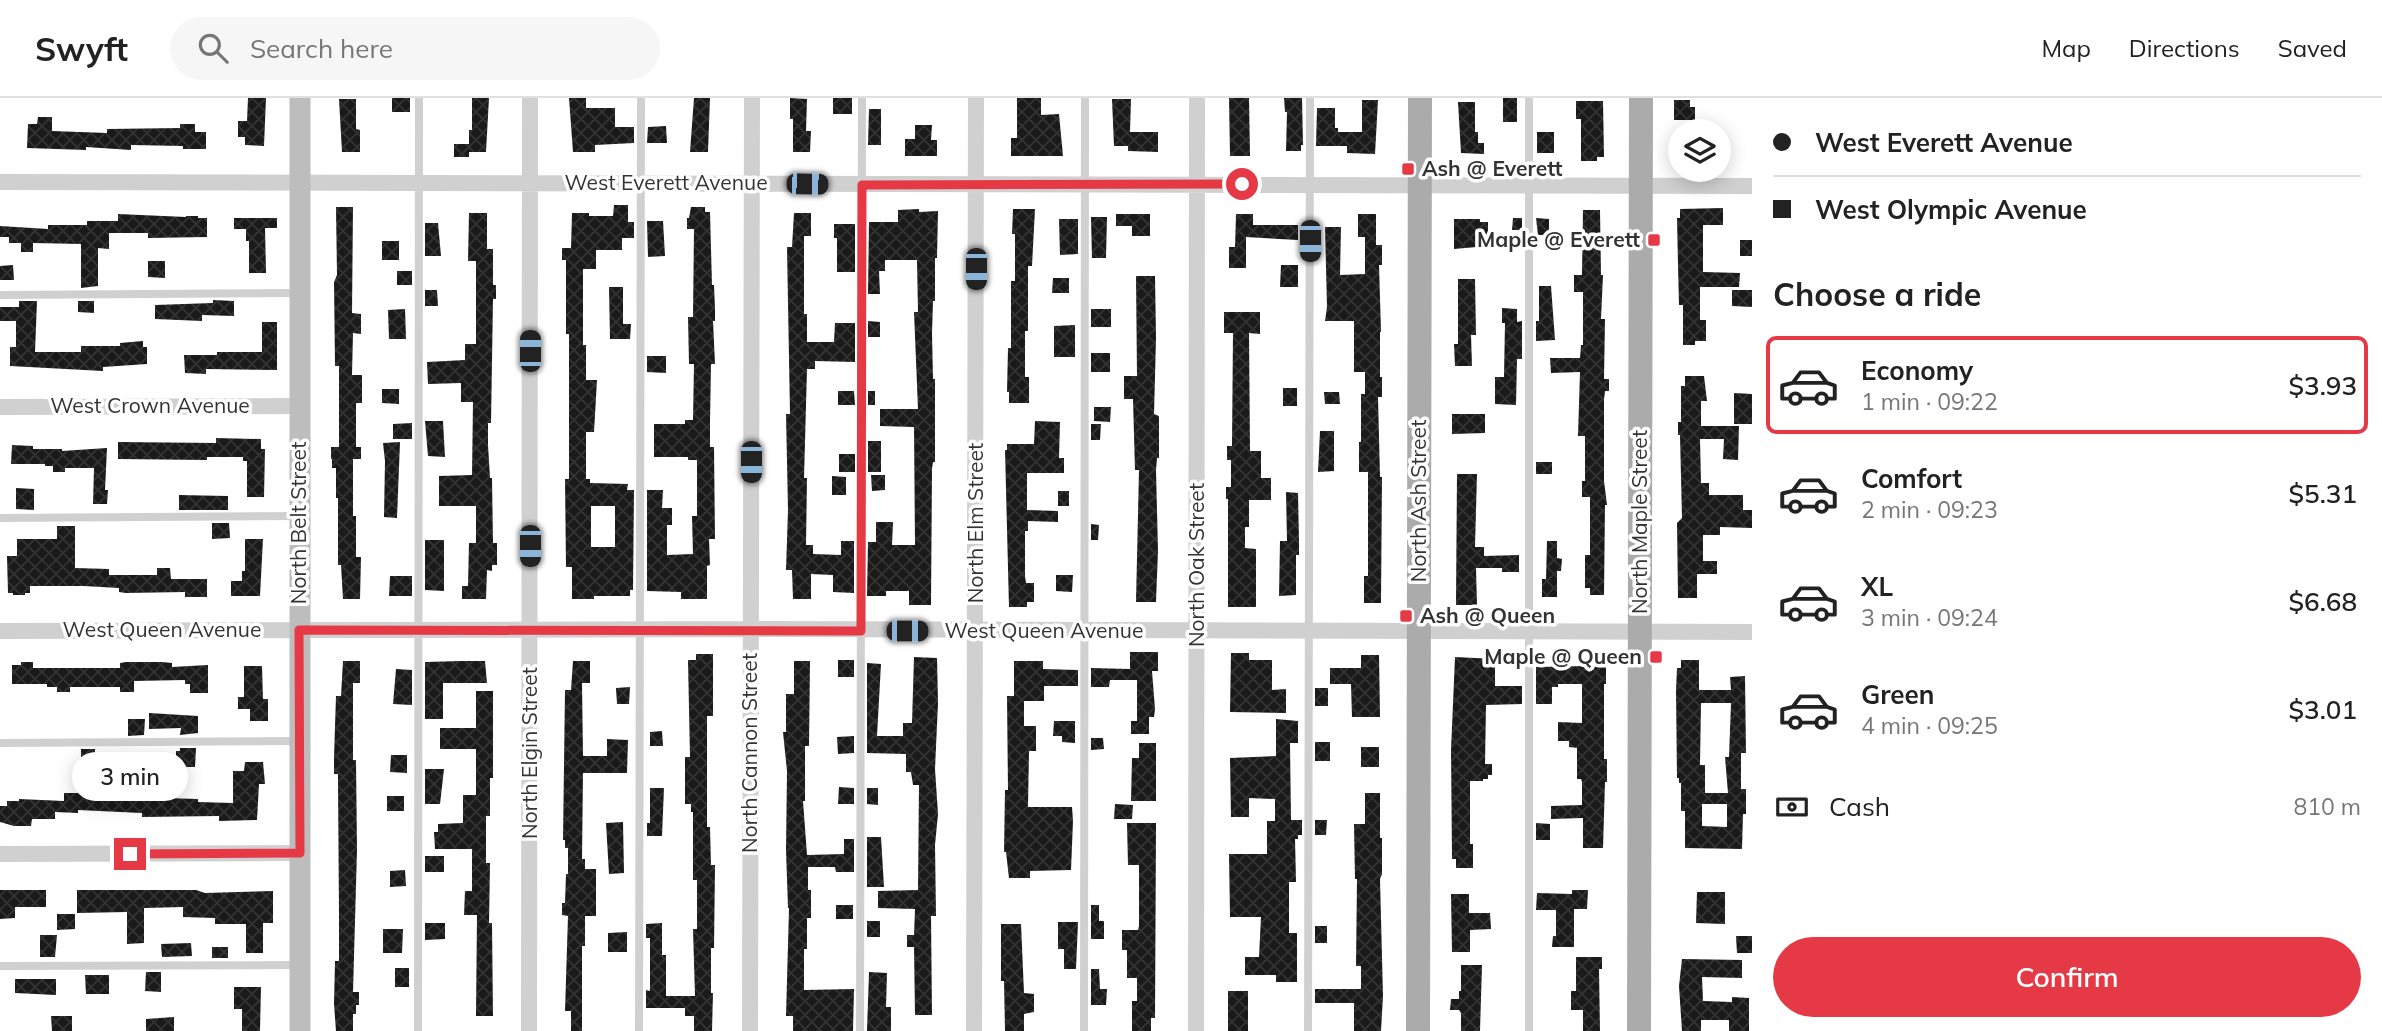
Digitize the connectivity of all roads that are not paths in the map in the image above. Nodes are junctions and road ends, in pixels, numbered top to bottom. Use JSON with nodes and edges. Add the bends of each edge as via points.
{"nodes":[{"id":1,"x":300,"y":98,"type":"edge"},
{"id":2,"x":419,"y":98,"type":"edge"},
{"id":3,"x":530,"y":98,"type":"edge"},
{"id":4,"x":641,"y":98,"type":"edge"},
{"id":5,"x":752,"y":98,"type":"edge"},
{"id":6,"x":862,"y":98,"type":"edge"},
{"id":7,"x":976,"y":98,"type":"edge"},
{"id":8,"x":1085,"y":98,"type":"edge"},
{"id":9,"x":1197,"y":98,"type":"edge"},
{"id":10,"x":1310,"y":98,"type":"edge"},
{"id":11,"x":1420,"y":98,"type":"edge"},
{"id":12,"x":1529,"y":98,"type":"edge"},
{"id":13,"x":1641,"y":98,"type":"edge"},
{"id":14,"x":299,"y":182,"type":"junction"},
{"id":15,"x":752,"y":182,"type":"junction"},
{"id":16,"x":0,"y":183,"type":"edge"},
{"id":17,"x":419,"y":183,"type":"junction"},
{"id":18,"x":530,"y":183,"type":"junction"},
{"id":19,"x":641,"y":183,"type":"junction"},
{"id":20,"x":1085,"y":184,"type":"junction"},
{"id":21,"x":1197,"y":184,"type":"junction"},
{"id":22,"x":862,"y":185,"type":"junction"},
{"id":23,"x":976,"y":185,"type":"junction"},
{"id":24,"x":1310,"y":185,"type":"junction"},
{"id":25,"x":1420,"y":186,"type":"junction"},
{"id":26,"x":1530,"y":186,"type":"junction"},
{"id":27,"x":1641,"y":186,"type":"junction"},
{"id":28,"x":1752,"y":186,"type":"edge"},
{"id":29,"x":299,"y":293,"type":"junction"},
{"id":30,"x":0,"y":295,"type":"edge"},
{"id":31,"x":300,"y":406,"type":"junction"},
{"id":32,"x":0,"y":407,"type":"edge"},
{"id":33,"x":299,"y":516,"type":"junction"},
{"id":34,"x":0,"y":518,"type":"edge"},
{"id":35,"x":530,"y":629,"type":"junction"},
{"id":36,"x":751,"y":629,"type":"junction"},
{"id":37,"x":299,"y":630,"type":"junction"},
{"id":38,"x":419,"y":630,"type":"junction"},
{"id":39,"x":640,"y":630,"type":"junction"},
{"id":40,"x":0,"y":631,"type":"edge"},
{"id":41,"x":861,"y":631,"type":"junction"},
{"id":42,"x":976,"y":631,"type":"junction"},
{"id":43,"x":1084,"y":631,"type":"junction"},
{"id":44,"x":1197,"y":631,"type":"junction"},
{"id":45,"x":1310,"y":632,"type":"junction"},
{"id":46,"x":1529,"y":632,"type":"junction"},
{"id":47,"x":1639,"y":632,"type":"junction"},
{"id":48,"x":1752,"y":632,"type":"edge"},
{"id":49,"x":1419,"y":633,"type":"junction"},
{"id":50,"x":300,"y":741,"type":"junction"},
{"id":51,"x":0,"y":743,"type":"edge"},
{"id":52,"x":300,"y":853,"type":"junction"},
{"id":53,"x":0,"y":854,"type":"edge"},
{"id":54,"x":300,"y":965,"type":"junction"},
{"id":55,"x":0,"y":966,"type":"edge"},
{"id":56,"x":300,"y":1031,"type":"edge"},
{"id":57,"x":418,"y":1031,"type":"edge"},
{"id":58,"x":529,"y":1031,"type":"edge"},
{"id":59,"x":639,"y":1031,"type":"edge"},
{"id":60,"x":750,"y":1031,"type":"edge"},
{"id":61,"x":860,"y":1031,"type":"edge"},
{"id":62,"x":974,"y":1031,"type":"edge"},
{"id":63,"x":1084,"y":1031,"type":"edge"},
{"id":64,"x":1196,"y":1031,"type":"edge"},
{"id":65,"x":1308,"y":1031,"type":"edge"},
{"id":66,"x":1418,"y":1031,"type":"edge"},
{"id":67,"x":1529,"y":1031,"type":"edge"},
{"id":68,"x":1639,"y":1031,"type":"edge"}],
"edges":[{"from":1,"to":14,"type":"street","name":"North Belt Street"},
{"from":2,"to":17,"type":"lane"},
{"from":3,"to":18,"type":"street","name":"North Elgin Street"},
{"from":4,"to":19,"type":"lane"},
{"from":5,"to":15,"type":"street","name":"North Cannon Street"},
{"from":6,"to":22,"type":"lane"},
{"from":7,"to":23,"type":"street","name":"North Elm Street"},
{"from":8,"to":20,"type":"lane"},
{"from":9,"to":21,"type":"street","name":"North Oak Street"},
{"from":10,"to":24,"type":"lane"},
{"from":11,"to":25,"type":"main road","name":"North Ash Street"},
{"from":12,"to":26,"type":"lane"},
{"from":13,"to":27,"type":"main road","name":"North Maple Street"},
{"from":14,"to":16,"type":"street","name":"West Everett Avenue"},
{"from":14,"to":17,"type":"street","name":"West Everett Avenue"},
{"from":14,"to":29,"type":"street","name":"North Belt Street"},
{"from":15,"to":19,"type":"street","name":"West Everett Avenue"},
{"from":15,"to":22,"type":"street","name":"West Everett Avenue"},
{"from":15,"to":36,"type":"street","name":"North Cannon Street"},
{"from":17,"to":18,"type":"street","name":"West Everett Avenue"},
{"from":17,"to":38,"type":"lane"},
{"from":18,"to":19,"type":"street","name":"West Everett Avenue"},
{"from":18,"to":35,"type":"street","name":"North Elgin Street"},
{"from":19,"to":39,"type":"lane"},
{"from":20,"to":21,"type":"street","name":"West Everett Avenue"},
{"from":20,"to":23,"type":"street","name":"West Everett Avenue"},
{"from":20,"to":43,"type":"lane"},
{"from":21,"to":24,"type":"street","name":"West Everett Avenue"},
{"from":21,"to":44,"type":"street","name":"North Oak Street"},
{"from":22,"to":23,"type":"street","name":"West Everett Avenue"},
{"from":22,"to":41,"type":"lane"},
{"from":23,"to":42,"type":"street","name":"North Elm Street"},
{"from":24,"to":25,"type":"street","name":"West Everett Avenue"},
{"from":24,"to":45,"type":"lane"},
{"from":25,"to":26,"type":"street","name":"West Everett Avenue"},
{"from":25,"to":49,"type":"main road","name":"North Ash Street"},
{"from":26,"to":27,"type":"street","name":"West Everett Avenue"},
{"from":26,"to":46,"type":"lane"},
{"from":27,"to":28,"type":"street","name":"West Everett Avenue"},
{"from":27,"to":47,"type":"main road","name":"North Maple Street"},
{"from":29,"to":30,"type":"lane"},
{"from":29,"to":31,"type":"street","name":"North Belt Street"},
{"from":31,"to":32,"type":"street","name":"West Crown Avenue"},
{"from":31,"to":33,"type":"street","name":"North Belt Street"},
{"from":33,"to":34,"type":"lane"},
{"from":33,"to":37,"type":"street","name":"North Belt Street"},
{"from":35,"to":38,"type":"street","name":"West Queen Avenue"},
{"from":35,"to":39,"type":"street","name":"West Queen Avenue"},
{"from":35,"to":58,"type":"street","name":"North Elgin Street"},
{"from":36,"to":39,"type":"street","name":"West Queen Avenue"},
{"from":36,"to":41,"type":"street","name":"West Queen Avenue"},
{"from":36,"to":60,"type":"street","name":"North Cannon Street"},
{"from":37,"to":38,"type":"street","name":"West Queen Avenue"},
{"from":37,"to":40,"type":"street","name":"West Queen Avenue"},
{"from":37,"to":50,"type":"street","name":"North Belt Street"},
{"from":38,"to":57,"type":"lane"},
{"from":39,"to":59,"type":"lane"},
{"from":41,"to":42,"type":"street","name":"West Queen Avenue"},
{"from":41,"to":61,"type":"lane"},
{"from":42,"to":43,"type":"street","name":"West Queen Avenue"},
{"from":42,"to":62,"type":"street","name":"North Elm Street"},
{"from":43,"to":44,"type":"street","name":"West Queen Avenue"},
{"from":43,"to":63,"type":"lane"},
{"from":44,"to":45,"type":"street","name":"West Queen Avenue"},
{"from":44,"to":64,"type":"street","name":"North Oak Street"},
{"from":45,"to":49,"type":"street","name":"West Queen Avenue"},
{"from":45,"to":65,"type":"lane"},
{"from":46,"to":47,"type":"street","name":"West Queen Avenue"},
{"from":46,"to":49,"type":"street","name":"West Queen Avenue"},
{"from":46,"to":67,"type":"lane"},
{"from":47,"to":48,"type":"street","name":"West Queen Avenue"},
{"from":47,"to":68,"type":"main road","name":"North Maple Street"},
{"from":49,"to":66,"type":"main road","name":"North Ash Street"},
{"from":50,"to":51,"type":"lane"},
{"from":50,"to":52,"type":"street","name":"North Belt Street"},
{"from":52,"to":53,"type":"street"},
{"from":52,"to":54,"type":"street","name":"North Belt Street"},
{"from":54,"to":55,"type":"lane"},
{"from":54,"to":56,"type":"street","name":"North Belt Street"}]}
